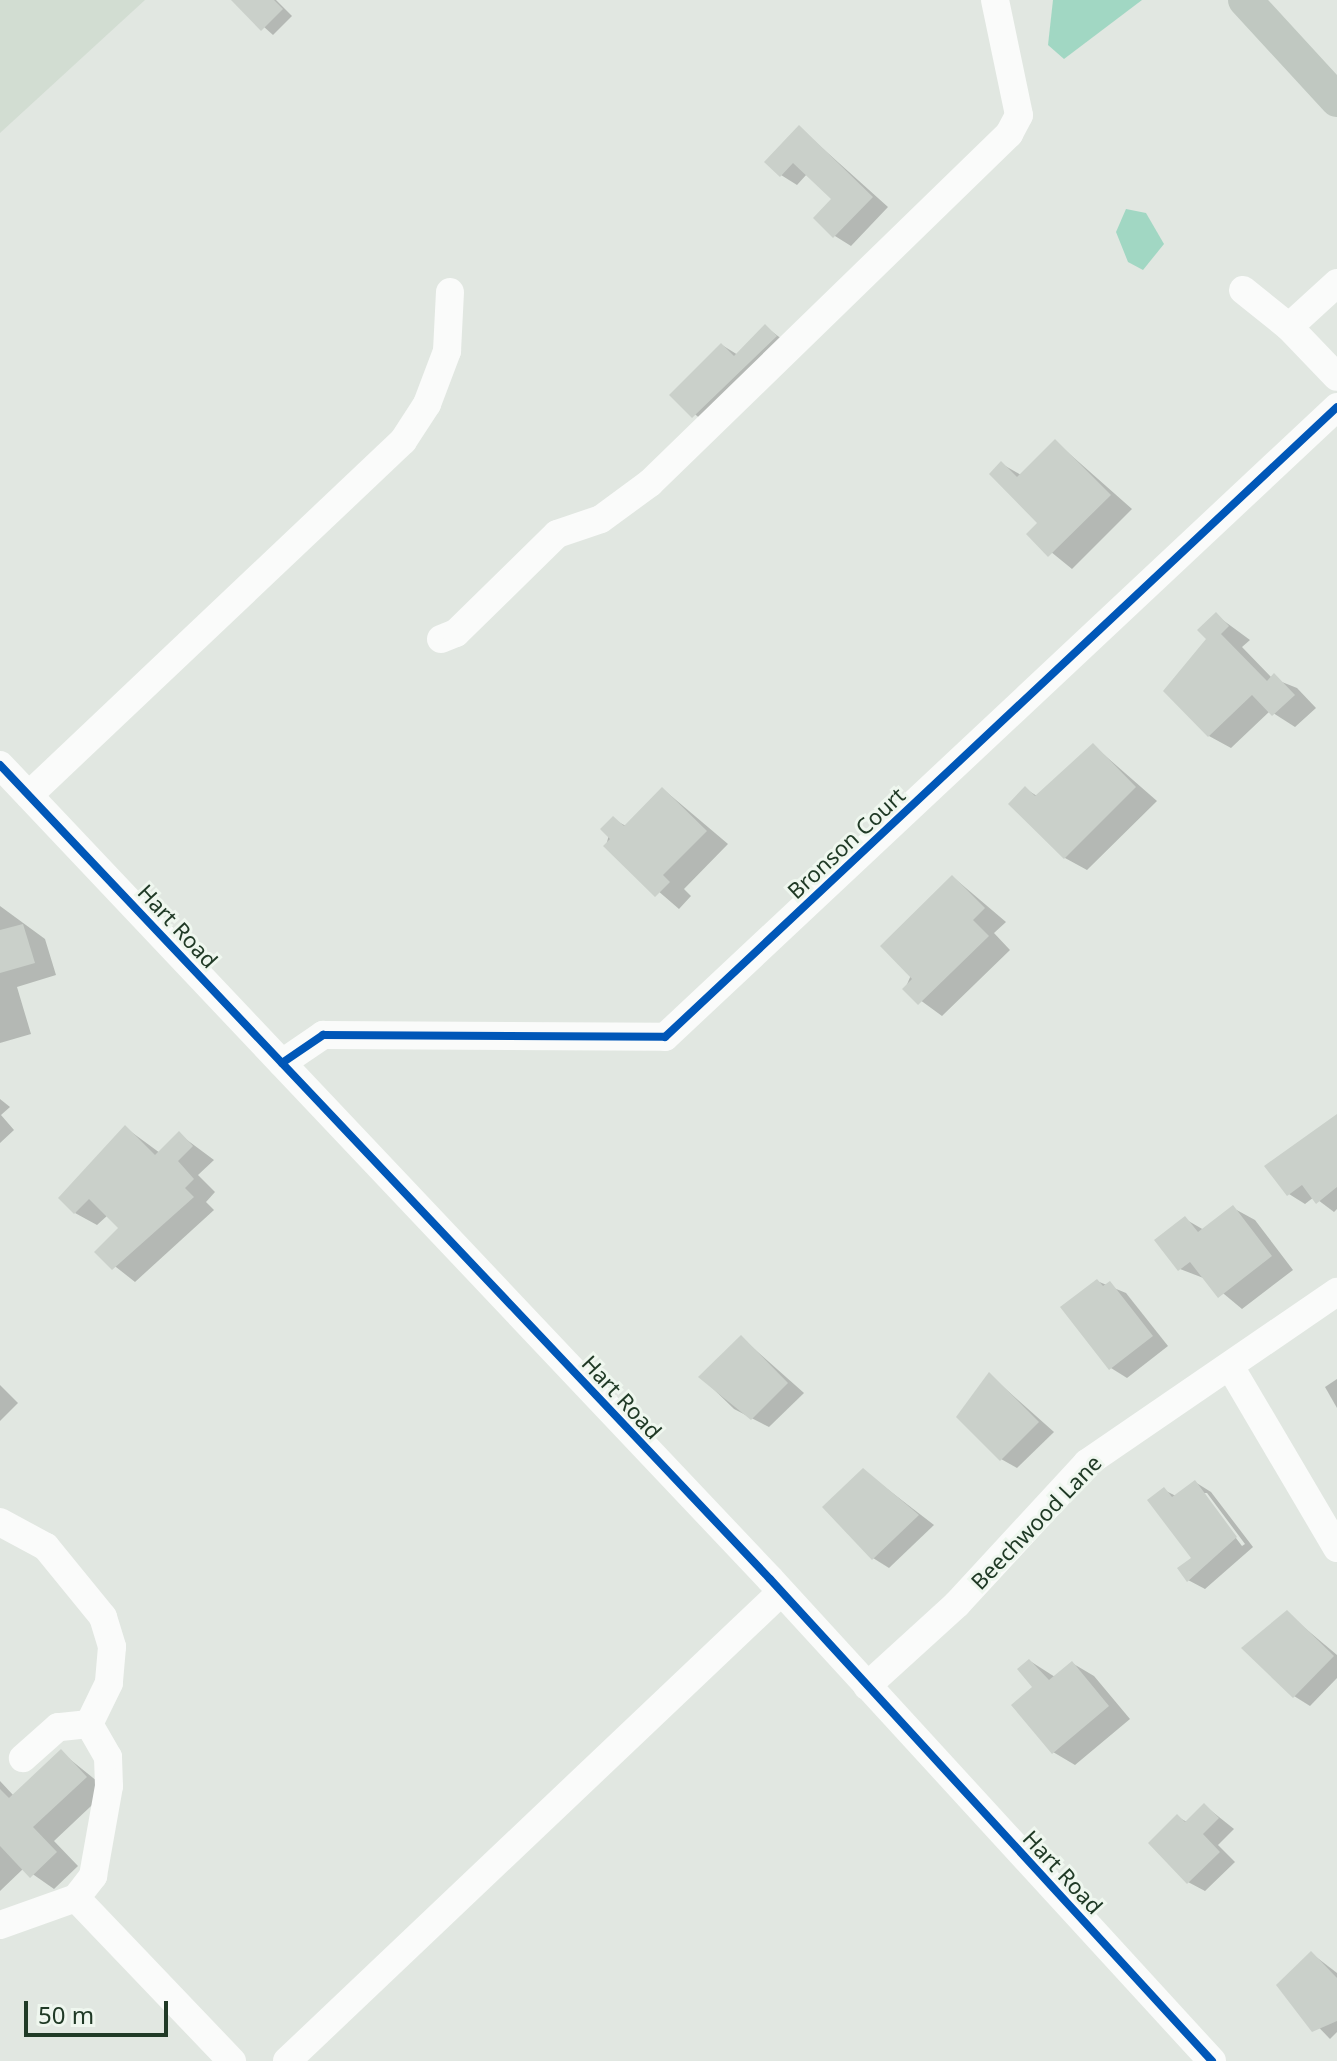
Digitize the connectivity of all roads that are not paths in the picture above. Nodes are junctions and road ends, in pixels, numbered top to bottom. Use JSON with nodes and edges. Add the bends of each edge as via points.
{"nodes":[{"id":1,"x":995,"y":0,"type":"edge"},
{"id":2,"x":1245,"y":0,"type":"edge"},
{"id":3,"x":1337,"y":100,"type":"edge"},
{"id":4,"x":1337,"y":283,"type":"edge"},
{"id":5,"x":1243,"y":290,"type":"dead end"},
{"id":6,"x":450,"y":292,"type":"dead end"},
{"id":7,"x":1289,"y":327,"type":"junction"},
{"id":8,"x":1337,"y":377,"type":"edge"},
{"id":9,"x":1337,"y":407,"type":"edge"},
{"id":10,"x":441,"y":639,"type":"dead end"},
{"id":11,"x":0,"y":765,"type":"edge"},
{"id":12,"x":29,"y":795,"type":"junction"},
{"id":13,"x":282,"y":1063,"type":"junction"},
{"id":14,"x":1337,"y":1292,"type":"edge"},
{"id":15,"x":1231,"y":1368,"type":"junction"},
{"id":16,"x":0,"y":1522,"type":"edge"},
{"id":17,"x":1337,"y":1548,"type":"edge"},
{"id":18,"x":781,"y":1592,"type":"junction"},
{"id":19,"x":867,"y":1686,"type":"junction"},
{"id":20,"x":89,"y":1724,"type":"junction"},
{"id":21,"x":23,"y":1758,"type":"dead end"},
{"id":22,"x":76,"y":1898,"type":"junction"},
{"id":23,"x":0,"y":1925,"type":"edge"},
{"id":24,"x":232,"y":2061,"type":"edge"},
{"id":25,"x":287,"y":2061,"type":"edge"},
{"id":26,"x":1212,"y":2061,"type":"edge"}],
"edges":[{"from":1,"to":10,"type":"street","via":[[1019,115],[1009,134],[650,483],[601,519],[557,534],[456,633]]},
{"from":2,"to":3,"type":"main road"},
{"from":4,"to":7,"type":"street"},
{"from":5,"to":7,"type":"street"},
{"from":6,"to":12,"type":"street","via":[[447,351],[427,404],[403,441]]},
{"from":7,"to":8,"type":"street"},
{"from":9,"to":13,"type":"street","name":"Bronson Court","via":[[665,1037],[323,1035]]},
{"from":11,"to":12,"type":"street","name":"Hart Road"},
{"from":12,"to":13,"type":"street","name":"Hart Road"},
{"from":13,"to":18,"type":"street","name":"Hart Road"},
{"from":14,"to":15,"type":"street","name":"Beechwood Lane"},
{"from":15,"to":17,"type":"street"},
{"from":15,"to":19,"type":"street","name":"Beechwood Lane","via":[[1087,1463],[957,1604]]},
{"from":16,"to":20,"type":"street","via":[[46,1547],[103,1617],[112,1647],[109,1683]]},
{"from":18,"to":19,"type":"street","name":"Hart Road"},
{"from":18,"to":25,"type":"street"},
{"from":19,"to":26,"type":"street","name":"Hart Road"},
{"from":20,"to":21,"type":"street","via":[[58,1727]]},
{"from":20,"to":22,"type":"street","via":[[108,1757],[109,1786],[93,1876]]},
{"from":22,"to":23,"type":"street"},
{"from":22,"to":24,"type":"street"}]}
